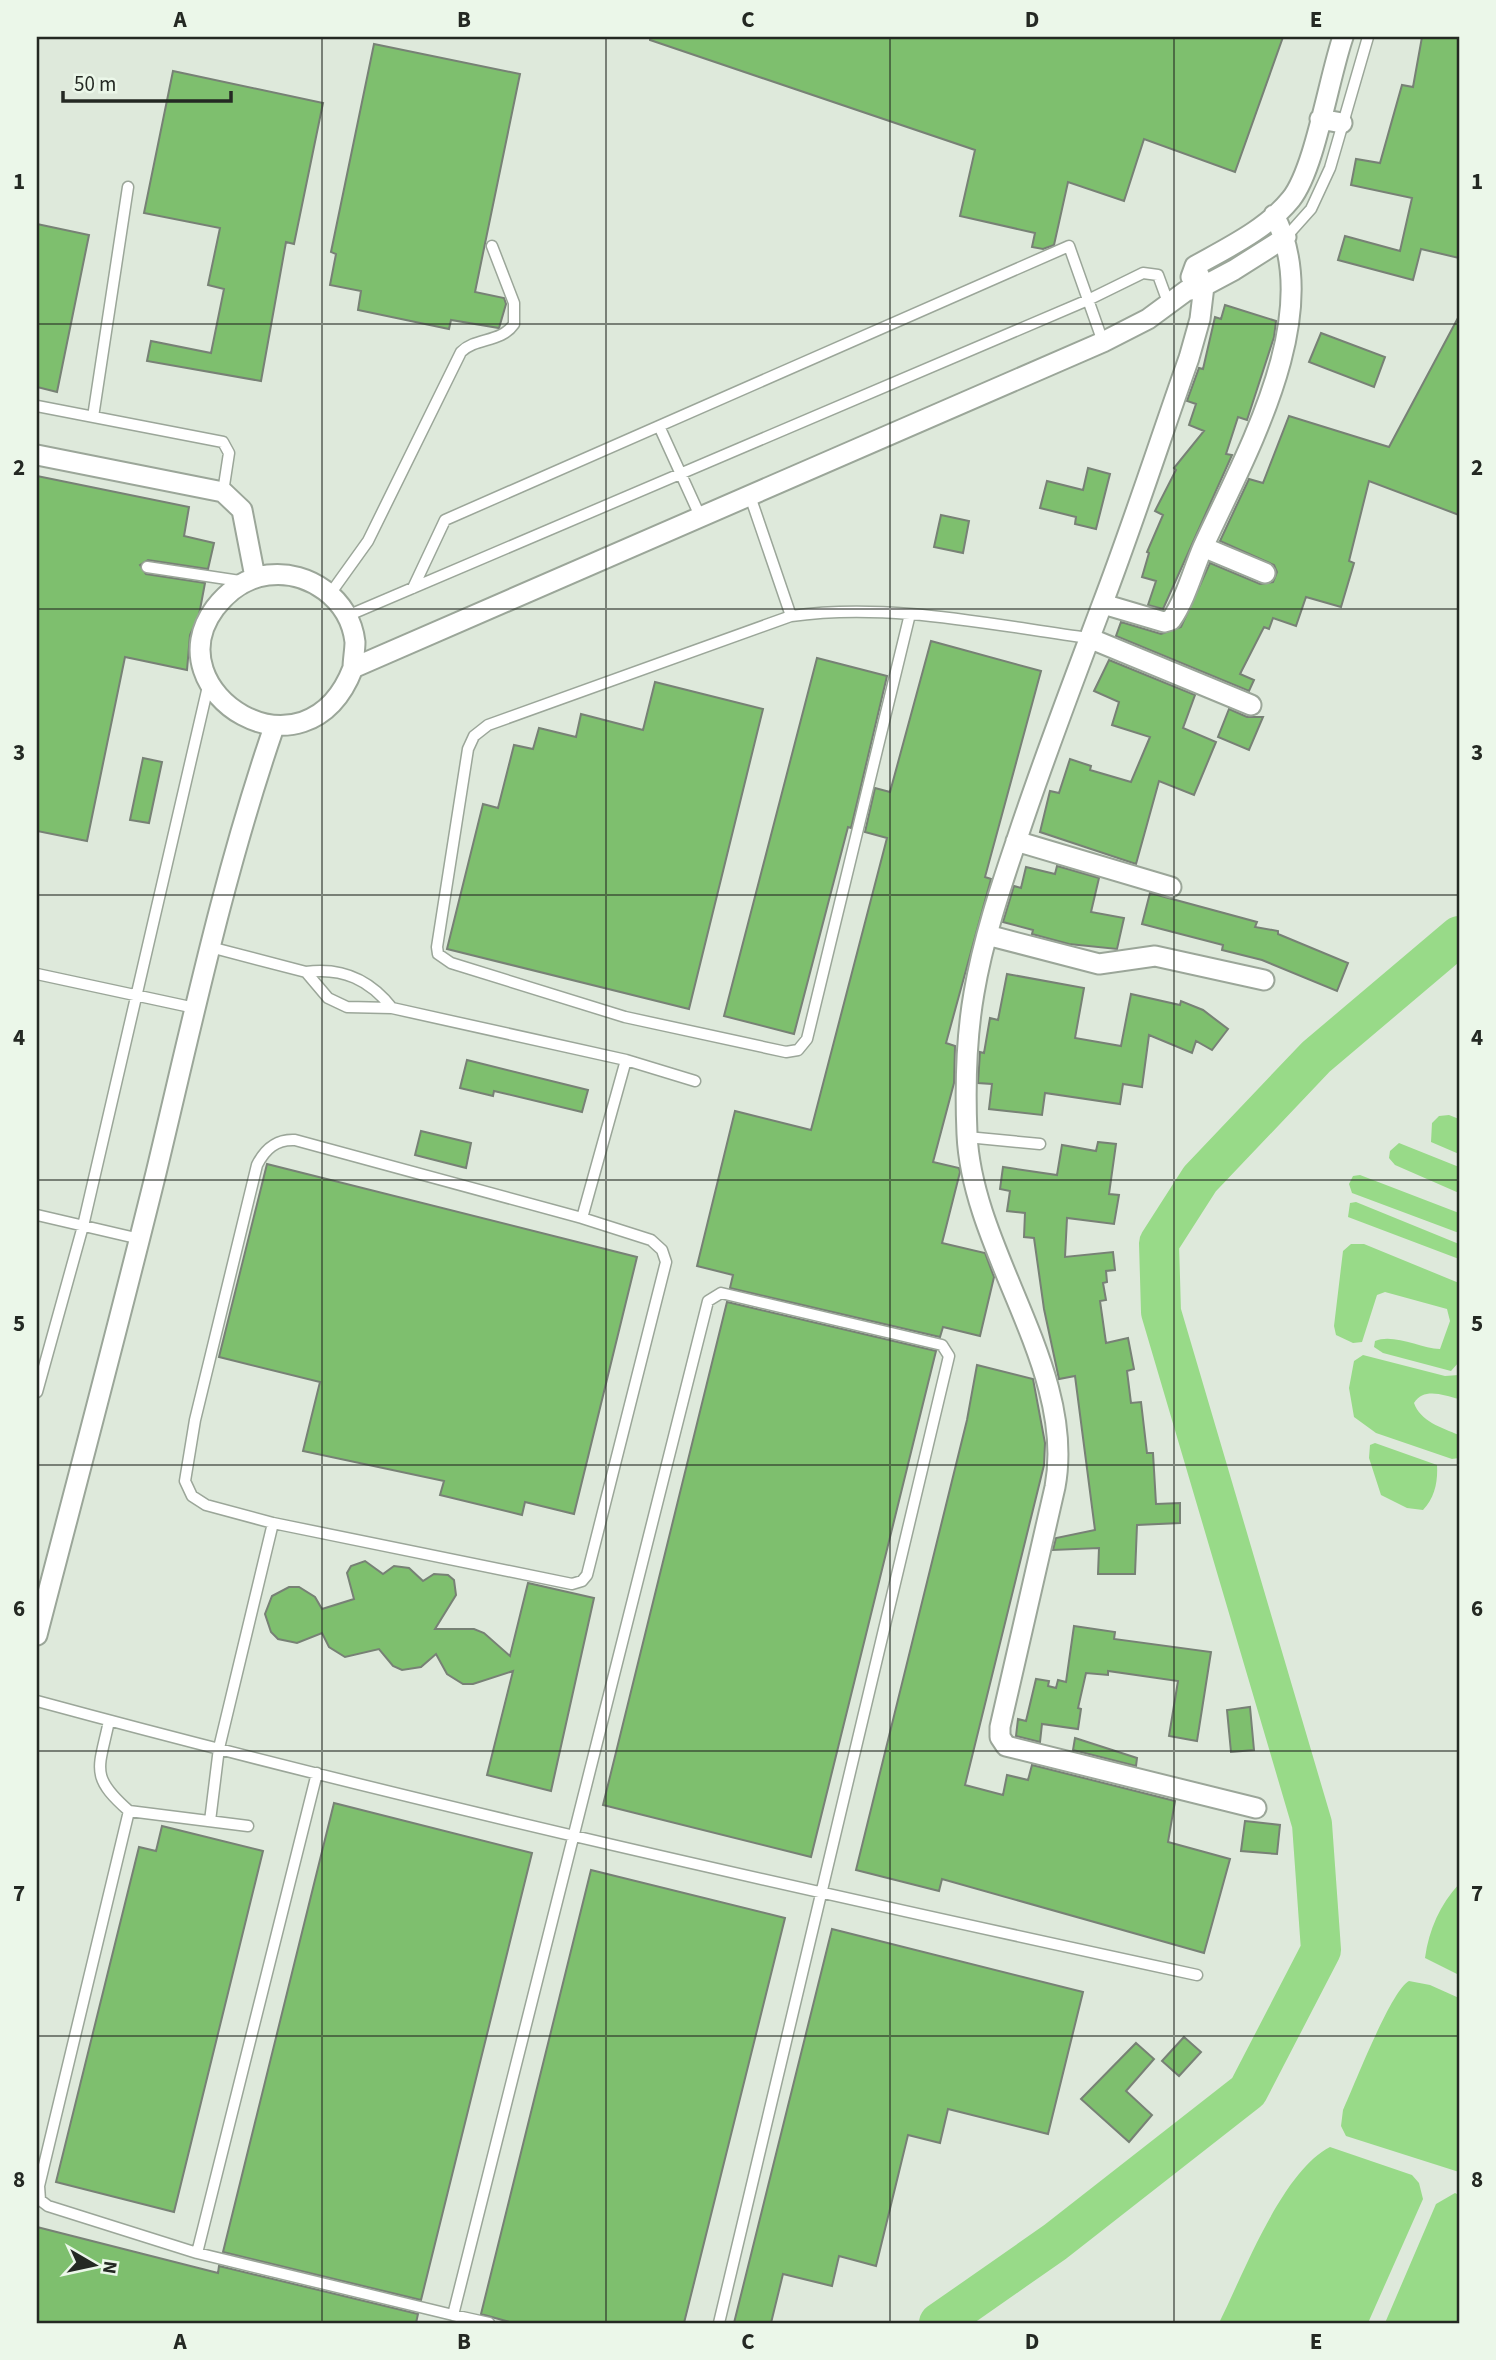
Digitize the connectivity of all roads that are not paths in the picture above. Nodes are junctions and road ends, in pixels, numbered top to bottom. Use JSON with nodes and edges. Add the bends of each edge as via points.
{"nodes":[{"id":1,"x":1343,"y":37,"type":"edge"},
{"id":2,"x":1368,"y":37,"type":"edge"},
{"id":3,"x":1320,"y":119,"type":"junction"},
{"id":4,"x":1342,"y":123,"type":"junction"},
{"id":5,"x":128,"y":187,"type":"dead end"},
{"id":6,"x":1274,"y":215,"type":"junction"},
{"id":7,"x":1286,"y":237,"type":"junction"},
{"id":8,"x":492,"y":246,"type":"dead end"},
{"id":9,"x":1195,"y":289,"type":"junction"},
{"id":10,"x":1088,"y":300,"type":"junction"},
{"id":11,"x":1170,"y":305,"type":"junction"},
{"id":12,"x":1103,"y":342,"type":"junction"},
{"id":13,"x":37,"y":406,"type":"edge"},
{"id":14,"x":93,"y":417,"type":"junction"},
{"id":15,"x":659,"y":426,"type":"junction"},
{"id":16,"x":37,"y":455,"type":"edge"},
{"id":17,"x":682,"y":474,"type":"junction"},
{"id":18,"x":223,"y":492,"type":"junction"},
{"id":19,"x":750,"y":496,"type":"junction"},
{"id":20,"x":700,"y":516,"type":"junction"},
{"id":21,"x":1203,"y":547,"type":"junction"},
{"id":22,"x":147,"y":567,"type":"dead end"},
{"id":23,"x":1265,"y":573,"type":"dead end"},
{"id":24,"x":249,"y":579,"type":"junction"},
{"id":25,"x":413,"y":588,"type":"junction"},
{"id":26,"x":330,"y":594,"type":"junction"},
{"id":27,"x":1103,"y":604,"type":"junction"},
{"id":28,"x":910,"y":614,"type":"junction"},
{"id":29,"x":347,"y":616,"type":"junction"},
{"id":30,"x":791,"y":616,"type":"junction"},
{"id":31,"x":1089,"y":638,"type":"junction"},
{"id":32,"x":353,"y":668,"type":"junction"},
{"id":33,"x":209,"y":682,"type":"junction"},
{"id":34,"x":1251,"y":705,"type":"dead end"},
{"id":35,"x":274,"y":727,"type":"junction"},
{"id":36,"x":1016,"y":841,"type":"junction"},
{"id":37,"x":1171,"y":887,"type":"dead end"},
{"id":38,"x":987,"y":936,"type":"junction"},
{"id":39,"x":210,"y":947,"type":"junction"},
{"id":40,"x":306,"y":972,"type":"junction"},
{"id":41,"x":37,"y":974,"type":"edge"},
{"id":42,"x":1264,"y":980,"type":"dead end"},
{"id":43,"x":136,"y":994,"type":"junction"},
{"id":44,"x":392,"y":1008,"type":"junction"},
{"id":45,"x":195,"y":1009,"type":"junction"},
{"id":46,"x":625,"y":1060,"type":"junction"},
{"id":47,"x":695,"y":1080,"type":"dead end"},
{"id":48,"x":967,"y":1137,"type":"junction"},
{"id":49,"x":1040,"y":1144,"type":"dead end"},
{"id":50,"x":37,"y":1215,"type":"edge"},
{"id":51,"x":582,"y":1218,"type":"junction"},
{"id":52,"x":83,"y":1226,"type":"junction"},
{"id":53,"x":140,"y":1239,"type":"junction"},
{"id":54,"x":37,"y":1392,"type":"edge"},
{"id":55,"x":273,"y":1523,"type":"junction"},
{"id":56,"x":37,"y":1635,"type":"edge"},
{"id":57,"x":37,"y":1701,"type":"edge"},
{"id":58,"x":109,"y":1721,"type":"junction"},
{"id":59,"x":219,"y":1748,"type":"junction"},
{"id":60,"x":317,"y":1773,"type":"junction"},
{"id":61,"x":1256,"y":1808,"type":"dead end"},
{"id":62,"x":129,"y":1811,"type":"junction"},
{"id":63,"x":210,"y":1821,"type":"junction"},
{"id":64,"x":248,"y":1826,"type":"dead end"},
{"id":65,"x":575,"y":1836,"type":"junction"},
{"id":66,"x":822,"y":1894,"type":"junction"},
{"id":67,"x":1197,"y":1975,"type":"dead end"},
{"id":68,"x":197,"y":2253,"type":"junction"},
{"id":69,"x":453,"y":2315,"type":"junction"},
{"id":70,"x":489,"y":2323,"type":"edge"},
{"id":71,"x":719,"y":2323,"type":"edge"}],
"edges":[{"from":1,"to":3,"type":"street"},
{"from":2,"to":4,"type":"lane"},
{"from":3,"to":4,"type":"street"},
{"from":3,"to":6,"type":"street","via":[[1300,184]]},
{"from":4,"to":7,"type":"lane","via":[[1319,195]]},
{"from":5,"to":14,"type":"lane"},
{"from":6,"to":7,"type":"street"},
{"from":6,"to":9,"type":"street","via":[[1195,266]]},
{"from":7,"to":9,"type":"street"},
{"from":7,"to":21,"type":"street","via":[[1292,275],[1284,341],[1245,461]]},
{"from":8,"to":26,"type":"lane","via":[[514,303],[514,324],[499,337],[461,352],[368,541]]},
{"from":9,"to":11,"type":"street"},
{"from":9,"to":27,"type":"street","via":[[1200,319],[1189,358]]},
{"from":10,"to":11,"type":"lane","via":[[1148,272],[1158,275]]},
{"from":10,"to":12,"type":"lane"},
{"from":10,"to":15,"type":"lane","via":[[1069,246]]},
{"from":10,"to":17,"type":"lane"},
{"from":11,"to":12,"type":"street"},
{"from":12,"to":19,"type":"street"},
{"from":13,"to":14,"type":"lane"},
{"from":14,"to":18,"type":"lane","via":[[223,442],[229,453]]},
{"from":15,"to":17,"type":"lane"},
{"from":15,"to":25,"type":"lane","via":[[445,520]]},
{"from":16,"to":18,"type":"street"},
{"from":17,"to":20,"type":"lane"},
{"from":17,"to":25,"type":"lane"},
{"from":18,"to":24,"type":"street","via":[[242,510]]},
{"from":19,"to":20,"type":"street"},
{"from":19,"to":30,"type":"lane"},
{"from":20,"to":32,"type":"street"},
{"from":21,"to":23,"type":"street"},
{"from":21,"to":27,"type":"street","via":[[1171,620],[1164,622]]},
{"from":22,"to":24,"type":"lane"},
{"from":24,"to":26,"type":"street","via":[[282,573],[308,579]]},
{"from":24,"to":33,"type":"street","via":[[225,595],[207,625],[202,659]]},
{"from":25,"to":29,"type":"lane"},
{"from":26,"to":29,"type":"street"},
{"from":27,"to":31,"type":"street"},
{"from":28,"to":30,"type":"lane"},
{"from":28,"to":30,"type":"lane","via":[[807,1039],[798,1050],[774,1050],[625,1017],[440,957],[437,947],[468,749],[480,730]]},
{"from":28,"to":31,"type":"lane"},
{"from":29,"to":32,"type":"street","via":[[355,642]]},
{"from":31,"to":34,"type":"street"},
{"from":31,"to":36,"type":"street"},
{"from":32,"to":35,"type":"street","via":[[345,688],[323,711],[295,725]]},
{"from":33,"to":35,"type":"street","via":[[224,705],[247,720]]},
{"from":33,"to":43,"type":"lane"},
{"from":35,"to":39,"type":"street"},
{"from":36,"to":37,"type":"street"},
{"from":36,"to":38,"type":"street"},
{"from":38,"to":42,"type":"street","via":[[1099,964],[1155,956]]},
{"from":38,"to":48,"type":"street","via":[[968,1038]]},
{"from":39,"to":40,"type":"lane"},
{"from":39,"to":45,"type":"street"},
{"from":40,"to":44,"type":"lane","via":[[354,976],[377,988]]},
{"from":40,"to":44,"type":"lane","via":[[338,1004]]},
{"from":41,"to":43,"type":"lane"},
{"from":43,"to":45,"type":"lane"},
{"from":43,"to":52,"type":"lane"},
{"from":44,"to":46,"type":"lane"},
{"from":45,"to":53,"type":"street"},
{"from":46,"to":47,"type":"lane"},
{"from":46,"to":51,"type":"lane"},
{"from":48,"to":49,"type":"lane"},
{"from":48,"to":61,"type":"street","via":[[981,1209],[1042,1373],[1060,1453],[1002,1714],[1001,1741],[1006,1746]]},
{"from":50,"to":52,"type":"lane"},
{"from":51,"to":55,"type":"lane","via":[[650,1240],[662,1250],[666,1262],[585,1578],[572,1584]]},
{"from":51,"to":55,"type":"lane","via":[[295,1140],[267,1149],[257,1165],[195,1420],[185,1481],[192,1496],[206,1505]]},
{"from":52,"to":53,"type":"lane"},
{"from":52,"to":54,"type":"lane"},
{"from":53,"to":56,"type":"street"},
{"from":55,"to":59,"type":"lane"},
{"from":57,"to":58,"type":"lane"},
{"from":58,"to":59,"type":"lane"},
{"from":58,"to":62,"type":"lane","via":[[99,1774],[106,1790]]},
{"from":59,"to":60,"type":"lane"},
{"from":59,"to":63,"type":"lane"},
{"from":60,"to":65,"type":"lane"},
{"from":60,"to":68,"type":"lane"},
{"from":62,"to":63,"type":"lane"},
{"from":62,"to":68,"type":"lane","via":[[39,2186],[40,2200]]},
{"from":63,"to":64,"type":"lane"},
{"from":65,"to":66,"type":"lane"},
{"from":65,"to":66,"type":"lane","via":[[708,1301],[721,1293],[740,1297],[942,1345],[949,1356]]},
{"from":65,"to":69,"type":"lane"},
{"from":66,"to":67,"type":"lane"},
{"from":66,"to":71,"type":"lane"},
{"from":68,"to":69,"type":"lane"},
{"from":69,"to":70,"type":"lane"}]}
